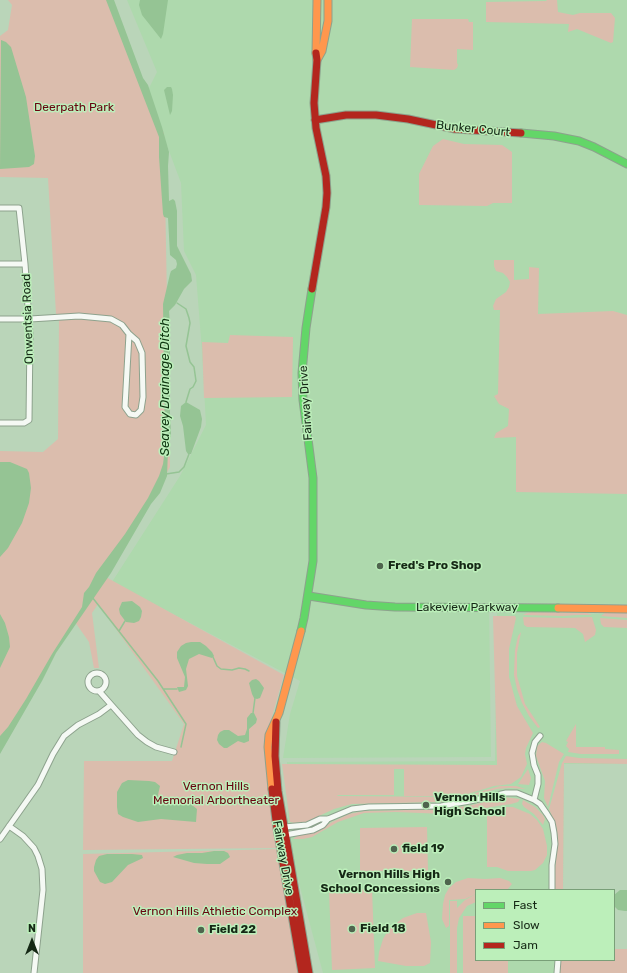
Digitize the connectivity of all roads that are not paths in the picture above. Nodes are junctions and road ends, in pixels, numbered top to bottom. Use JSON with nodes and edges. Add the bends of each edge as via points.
{"nodes":[{"id":1,"x":317,"y":0,"type":"edge"},
{"id":2,"x":328,"y":0,"type":"edge"},
{"id":3,"x":317,"y":60,"type":"junction"},
{"id":4,"x":315,"y":120,"type":"junction"},
{"id":5,"x":627,"y":164,"type":"edge"},
{"id":6,"x":0,"y":208,"type":"edge"},
{"id":7,"x":0,"y":264,"type":"edge"},
{"id":8,"x":25,"y":264,"type":"junction"},
{"id":9,"x":0,"y":319,"type":"edge"},
{"id":10,"x":30,"y":319,"type":"junction"},
{"id":11,"x":129,"y":334,"type":"junction"},
{"id":12,"x":0,"y":423,"type":"edge"},
{"id":13,"x":308,"y":596,"type":"junction"},
{"id":14,"x":627,"y":609,"type":"edge"},
{"id":15,"x":99,"y":690,"type":"dead end"},
{"id":16,"x":111,"y":705,"type":"junction"},
{"id":17,"x":275,"y":719,"type":"junction"},
{"id":18,"x":540,"y":736,"type":"dead end"},
{"id":19,"x":174,"y":752,"type":"dead end"},
{"id":20,"x":534,"y":800,"type":"junction"},
{"id":21,"x":328,"y":819,"type":"junction"},
{"id":22,"x":9,"y":826,"type":"junction"},
{"id":23,"x":284,"y":827,"type":"junction"},
{"id":24,"x":285,"y":835,"type":"junction"},
{"id":25,"x":0,"y":840,"type":"edge"},
{"id":26,"x":552,"y":889,"type":"edge"},
{"id":27,"x":558,"y":961,"type":"edge"},
{"id":28,"x":34,"y":973,"type":"edge"},
{"id":29,"x":302,"y":973,"type":"edge"},
{"id":30,"x":309,"y":973,"type":"edge"},
{"id":31,"x":557,"y":973,"type":"edge"}],
"edges":[{"from":1,"to":3,"type":"main road","name":"Fairway Drive"},
{"from":2,"to":3,"type":"main road","name":"Fairway Drive","via":[[328,21],[322,51]]},
{"from":3,"to":4,"type":"main road","name":"Fairway Drive"},
{"from":4,"to":5,"type":"main road","name":"Bunker Court","via":[[346,115],[376,115],[454,129],[554,136],[579,141]]},
{"from":4,"to":13,"type":"main road","name":"Fairway Drive","via":[[327,193],[302,367],[314,505],[313,561]]},
{"from":6,"to":8,"type":"street","name":"Onwentsia Road","via":[[19,208]]},
{"from":7,"to":8,"type":"street"},
{"from":8,"to":10,"type":"street","name":"Onwentsia Road"},
{"from":9,"to":10,"type":"street"},
{"from":10,"to":11,"type":"street","via":[[79,316],[110,319],[122,325]]},
{"from":10,"to":12,"type":"street","name":"Onwentsia Road","via":[[29,420],[24,423]]},
{"from":11,"to":11,"type":"street","via":[[125,407],[130,414],[136,415],[141,410],[143,397],[142,353],[138,341]]},
{"from":13,"to":14,"type":"main road","name":"Lakeview Parkway","via":[[395,607]]},
{"from":13,"to":17,"type":"main road","name":"Fairway Drive","via":[[298,644]]},
{"from":15,"to":16,"type":"street"},
{"from":16,"to":19,"type":"street","via":[[147,742]]},
{"from":16,"to":22,"type":"street","via":[[64,736],[38,785]]},
{"from":17,"to":23,"type":"main road","name":"Fairway Drive","via":[[275,762]]},
{"from":17,"to":29,"type":"main road","name":"Fairway Drive","via":[[269,735],[270,778]]},
{"from":18,"to":20,"type":"street","via":[[532,753],[538,775]]},
{"from":20,"to":21,"type":"street","via":[[524,795],[506,793],[440,806],[352,809]]},
{"from":20,"to":26,"type":"street","via":[[540,804],[552,822]]},
{"from":21,"to":23,"type":"street"},
{"from":21,"to":24,"type":"street","via":[[313,830]]},
{"from":22,"to":25,"type":"street"},
{"from":22,"to":28,"type":"street","via":[[34,848],[42,869],[43,890]]},
{"from":23,"to":24,"type":"main road","name":"Fairway Drive"},
{"from":24,"to":30,"type":"main road","name":"Fairway Drive"},
{"from":27,"to":31,"type":"street"}]}
